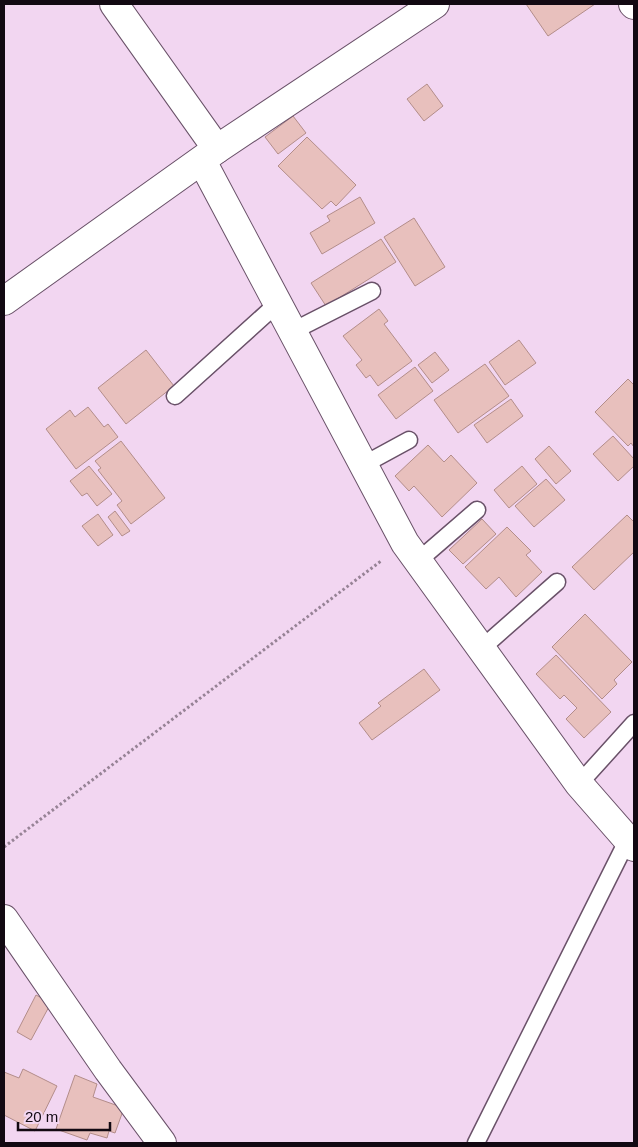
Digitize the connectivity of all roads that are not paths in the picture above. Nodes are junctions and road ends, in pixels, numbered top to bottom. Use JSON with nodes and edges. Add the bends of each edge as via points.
{"nodes":[{"id":1,"x":114,"y":4,"type":"edge"},
{"id":2,"x":435,"y":4,"type":"edge"},
{"id":3,"x":210,"y":155,"type":"junction"},
{"id":4,"x":372,"y":291,"type":"dead end"},
{"id":5,"x":4,"y":301,"type":"edge"},
{"id":6,"x":278,"y":303,"type":"junction"},
{"id":7,"x":293,"y":331,"type":"junction"},
{"id":8,"x":176,"y":396,"type":"dead end"},
{"id":9,"x":409,"y":440,"type":"dead end"},
{"id":10,"x":363,"y":465,"type":"junction"},
{"id":11,"x":477,"y":510,"type":"dead end"},
{"id":12,"x":412,"y":552,"type":"junction"},
{"id":13,"x":557,"y":582,"type":"dead end"},
{"id":14,"x":481,"y":649,"type":"junction"},
{"id":15,"x":634,"y":723,"type":"edge"},
{"id":16,"x":579,"y":784,"type":"junction"},
{"id":17,"x":631,"y":844,"type":"edge"},
{"id":18,"x":4,"y":918,"type":"edge"},
{"id":19,"x":162,"y":1143,"type":"edge"},
{"id":20,"x":476,"y":1143,"type":"edge"}],
"edges":[{"from":1,"to":3,"type":"street"},
{"from":2,"to":3,"type":"street"},
{"from":3,"to":5,"type":"street"},
{"from":3,"to":6,"type":"street"},
{"from":4,"to":7,"type":"lane"},
{"from":6,"to":7,"type":"street"},
{"from":6,"to":8,"type":"lane"},
{"from":7,"to":10,"type":"street"},
{"from":9,"to":10,"type":"lane"},
{"from":10,"to":12,"type":"street"},
{"from":11,"to":12,"type":"lane"},
{"from":12,"to":14,"type":"street"},
{"from":13,"to":14,"type":"lane"},
{"from":14,"to":16,"type":"street"},
{"from":15,"to":16,"type":"lane"},
{"from":16,"to":17,"type":"street"},
{"from":17,"to":20,"type":"lane"},
{"from":18,"to":19,"type":"street"}]}
